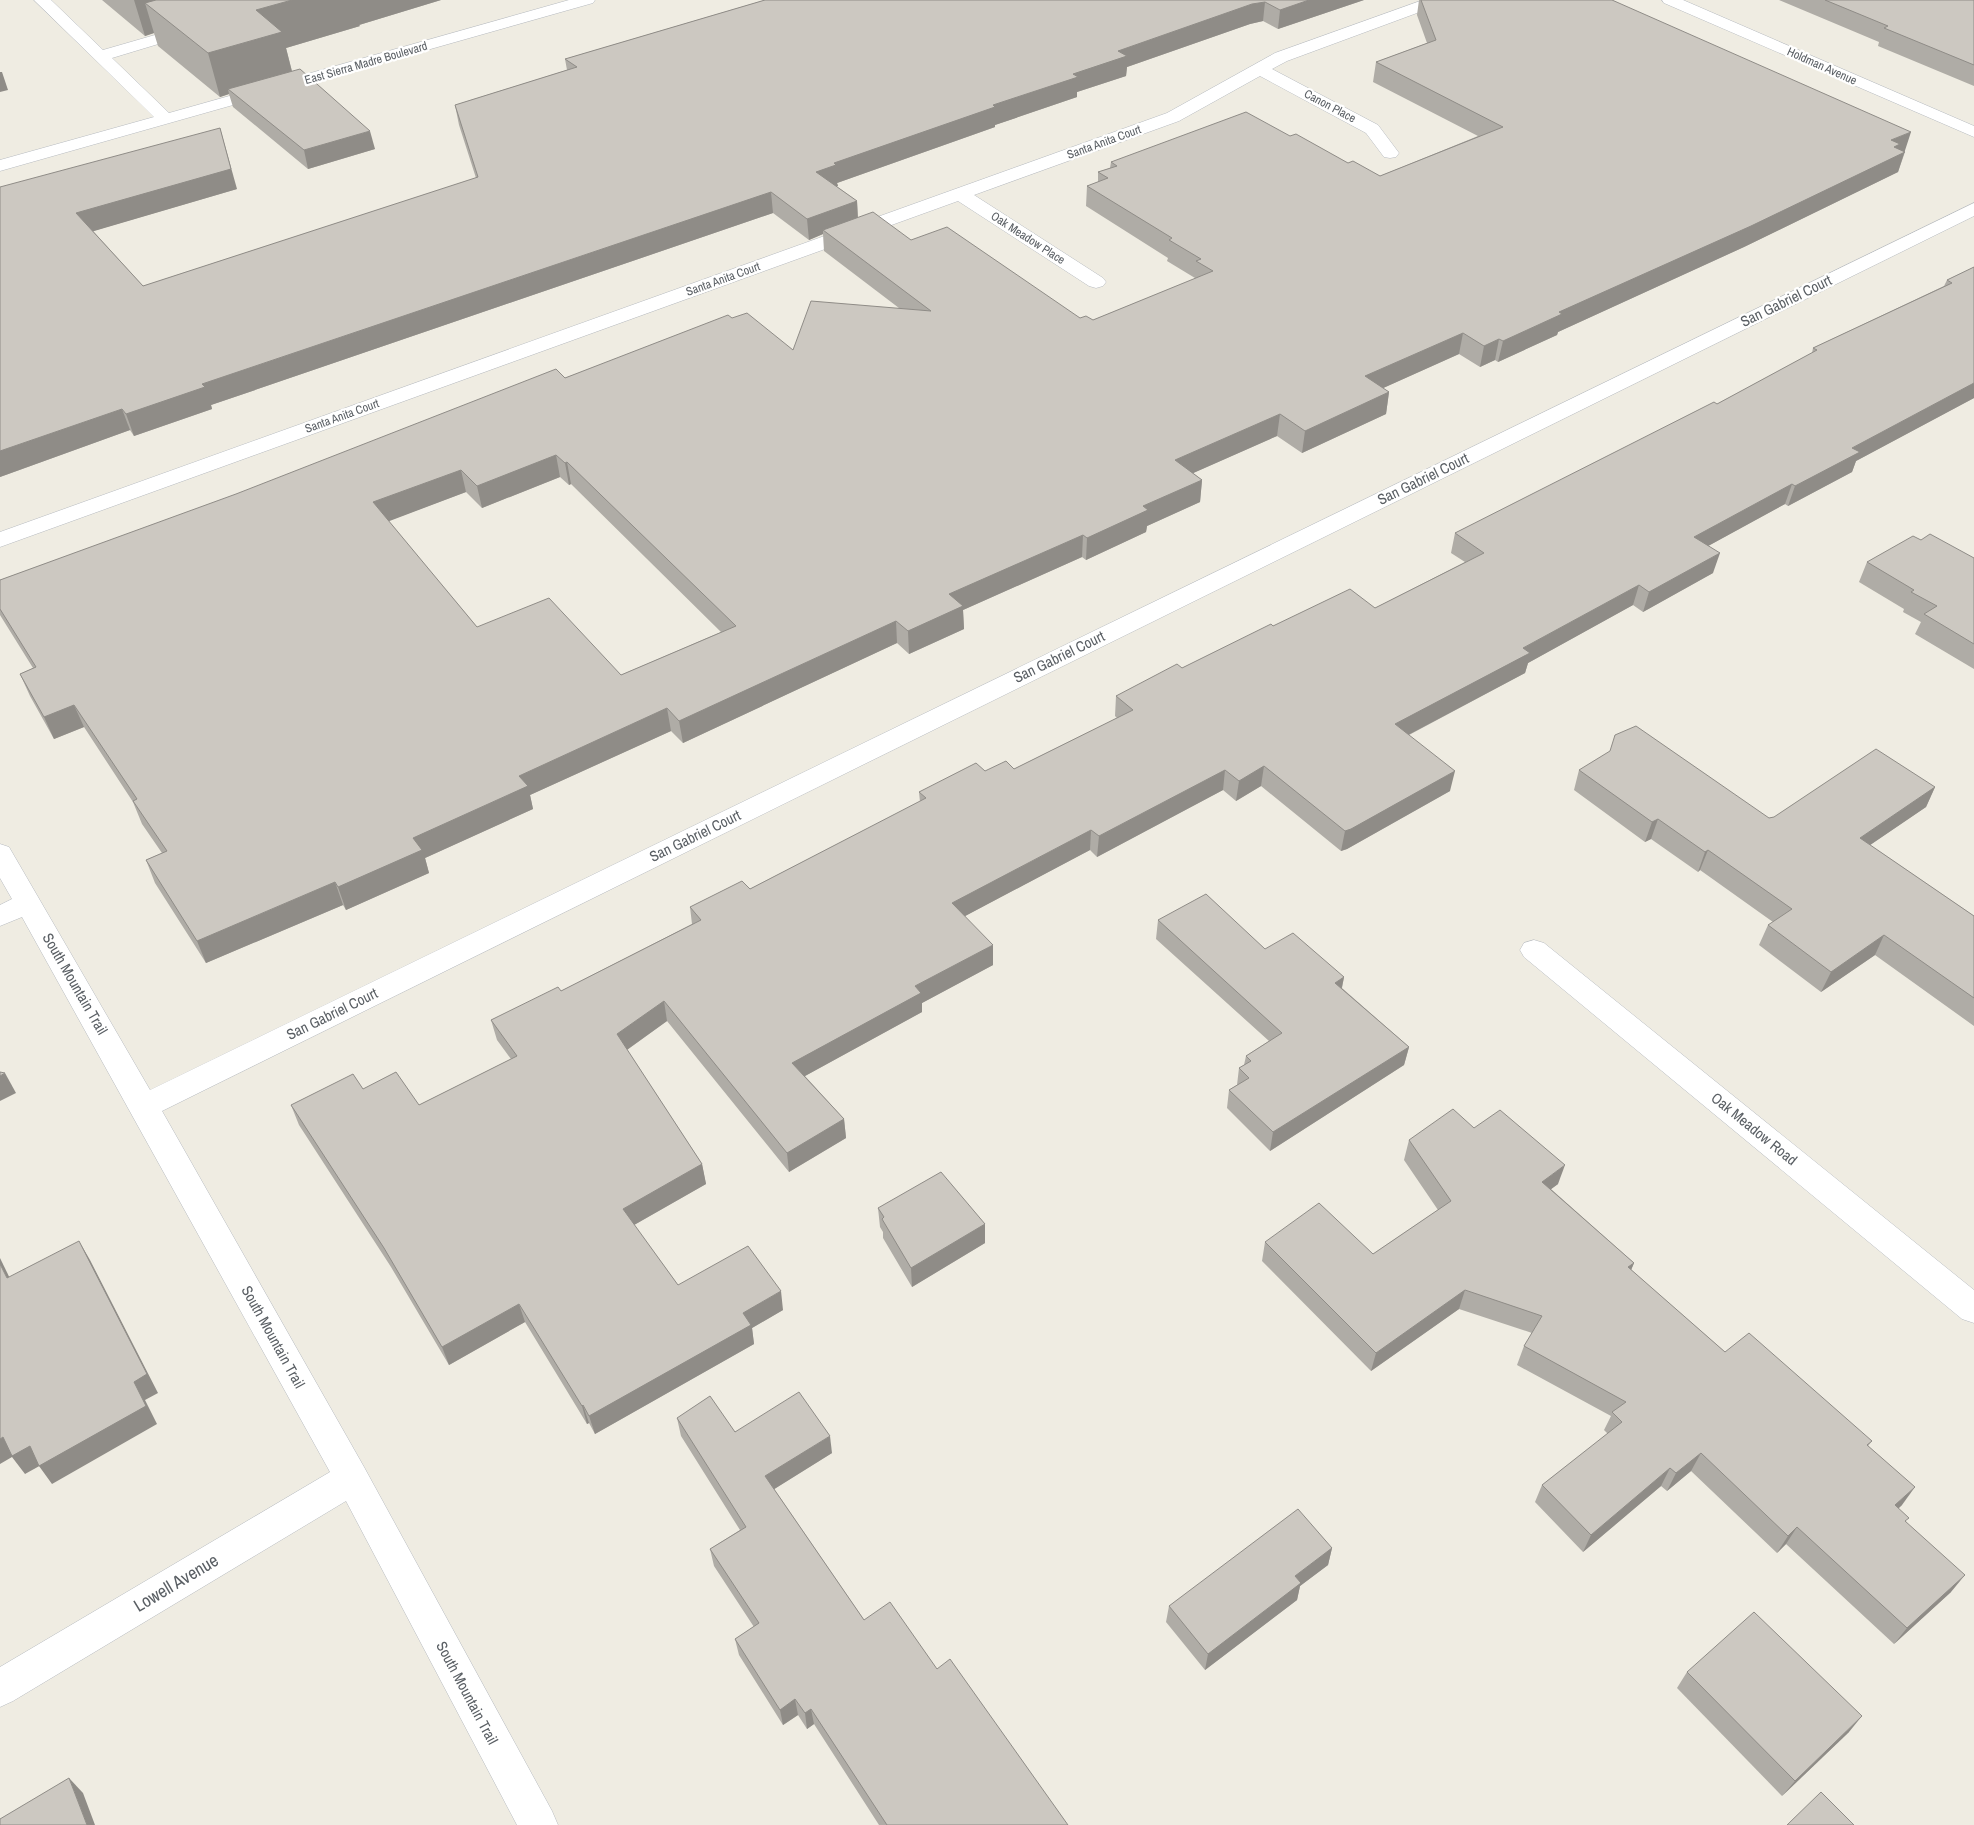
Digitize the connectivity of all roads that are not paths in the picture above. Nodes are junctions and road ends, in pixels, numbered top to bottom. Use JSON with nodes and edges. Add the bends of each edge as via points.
{"nodes":[{"id":1,"x":42,"y":0,"type":"edge"},
{"id":2,"x":587,"y":0,"type":"edge"},
{"id":3,"x":1438,"y":0,"type":"edge"},
{"id":4,"x":1670,"y":0,"type":"edge"},
{"id":5,"x":204,"y":25,"type":"edge"},
{"id":6,"x":100,"y":56,"type":"junction"},
{"id":7,"x":1260,"y":69,"type":"junction"},
{"id":8,"x":166,"y":119,"type":"junction"},
{"id":9,"x":1974,"y":132,"type":"edge"},
{"id":10,"x":1390,"y":153,"type":"dead end"},
{"id":11,"x":0,"y":166,"type":"edge"},
{"id":12,"x":960,"y":194,"type":"junction"},
{"id":13,"x":1974,"y":208,"type":"edge"},
{"id":14,"x":1096,"y":282,"type":"dead end"},
{"id":15,"x":0,"y":540,"type":"edge"},
{"id":16,"x":0,"y":854,"type":"edge"},
{"id":17,"x":29,"y":903,"type":"junction"},
{"id":18,"x":0,"y":916,"type":"edge"},
{"id":19,"x":1534,"y":950,"type":"dead end"},
{"id":20,"x":144,"y":1106,"type":"junction"},
{"id":21,"x":1974,"y":1309,"type":"edge"},
{"id":22,"x":352,"y":1478,"type":"junction"},
{"id":23,"x":0,"y":1688,"type":"edge"},
{"id":24,"x":538,"y":1825,"type":"edge"}],
"edges":[{"from":1,"to":6,"type":"street"},
{"from":2,"to":8,"type":"street","name":"East Sierra Madre Boulevard"},
{"from":3,"to":7,"type":"street","name":"Santa Anita Court","via":[[1281,57]]},
{"from":4,"to":9,"type":"street","name":"Holdman Avenue"},
{"from":5,"to":6,"type":"street"},
{"from":6,"to":8,"type":"street"},
{"from":7,"to":10,"type":"street","name":"Canon Place","via":[[1372,129]]},
{"from":7,"to":12,"type":"street","name":"Santa Anita Court","via":[[1173,117]]},
{"from":8,"to":11,"type":"street","name":"East Sierra Madre Boulevard"},
{"from":12,"to":14,"type":"street","name":"Oak Meadow Place"},
{"from":12,"to":15,"type":"street","name":"Santa Anita Court"},
{"from":13,"to":20,"type":"street","name":"San Gabriel Court"},
{"from":16,"to":17,"type":"street","name":"South Mountain Trail"},
{"from":17,"to":18,"type":"street"},
{"from":17,"to":20,"type":"street","name":"South Mountain Trail"},
{"from":19,"to":21,"type":"street","name":"Oak Meadow Road"},
{"from":20,"to":22,"type":"street","name":"South Mountain Trail"},
{"from":22,"to":23,"type":"street","name":"Lowell Avenue"},
{"from":22,"to":24,"type":"street","name":"South Mountain Trail"}]}
